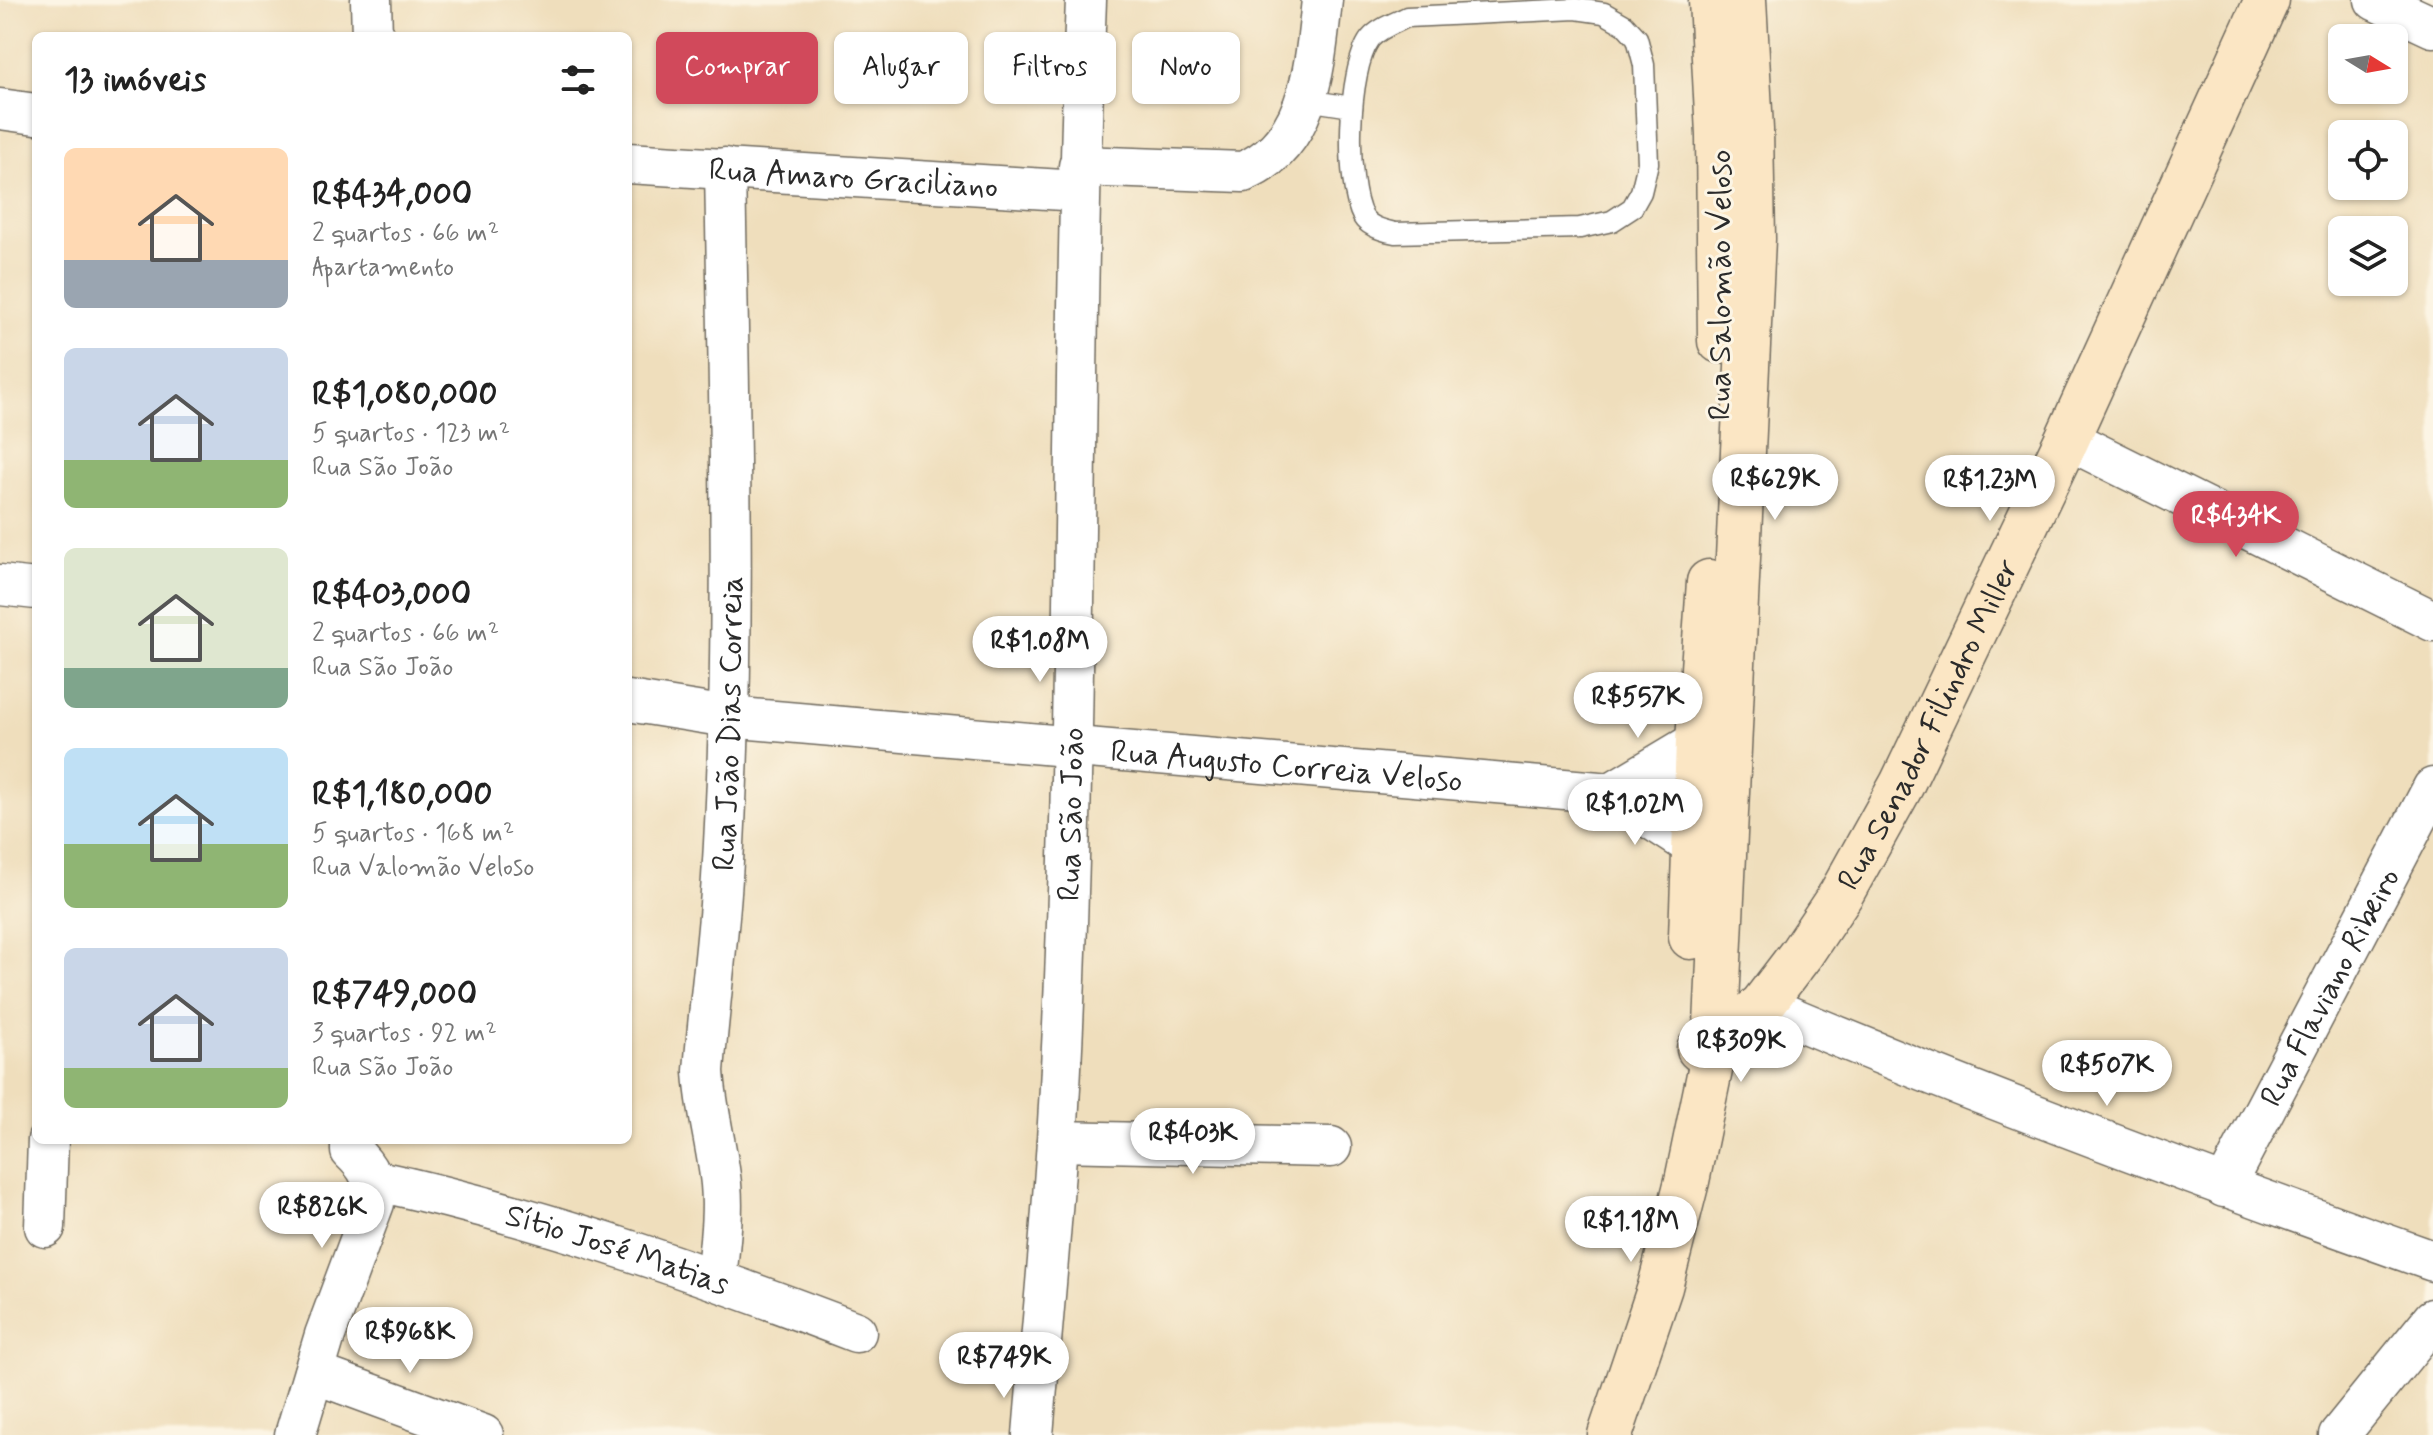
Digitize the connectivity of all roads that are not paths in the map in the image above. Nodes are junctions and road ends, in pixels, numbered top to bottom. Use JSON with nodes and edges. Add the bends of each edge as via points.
{"nodes":[{"id":1,"x":371,"y":0,"type":"edge"},
{"id":2,"x":1086,"y":0,"type":"edge"},
{"id":3,"x":1322,"y":0,"type":"edge"},
{"id":4,"x":1711,"y":0,"type":"edge"},
{"id":5,"x":1744,"y":0,"type":"edge"},
{"id":6,"x":2267,"y":0,"type":"edge"},
{"id":7,"x":2375,"y":0,"type":"edge"},
{"id":8,"x":2433,"y":27,"type":"edge"},
{"id":9,"x":372,"y":32,"type":"edge"},
{"id":10,"x":1306,"y":100,"type":"junction"},
{"id":11,"x":1352,"y":107,"type":"junction"},
{"id":12,"x":0,"y":109,"type":"edge"},
{"id":13,"x":32,"y":113,"type":"edge"},
{"id":14,"x":632,"y":163,"type":"edge"},
{"id":15,"x":725,"y":168,"type":"junction"},
{"id":16,"x":1079,"y":179,"type":"junction"},
{"id":17,"x":2067,"y":439,"type":"junction"},
{"id":18,"x":0,"y":585,"type":"edge"},
{"id":19,"x":32,"y":589,"type":"edge"},
{"id":20,"x":2433,"y":621,"type":"edge"},
{"id":21,"x":632,"y":702,"type":"edge"},
{"id":22,"x":728,"y":717,"type":"junction"},
{"id":23,"x":1698,"y":741,"type":"junction"},
{"id":24,"x":1071,"y":748,"type":"junction"},
{"id":25,"x":2433,"y":788,"type":"edge"},
{"id":26,"x":1611,"y":793,"type":"junction"},
{"id":27,"x":1693,"y":846,"type":"junction"},
{"id":28,"x":1762,"y":1005,"type":"junction"},
{"id":29,"x":1702,"y":1048,"type":"junction"},
{"id":30,"x":1057,"y":1141,"type":"junction"},
{"id":31,"x":48,"y":1144,"type":"edge"},
{"id":32,"x":351,"y":1144,"type":"edge"},
{"id":33,"x":1331,"y":1147,"type":"dead end"},
{"id":34,"x":373,"y":1180,"type":"junction"},
{"id":35,"x":2224,"y":1187,"type":"junction"},
{"id":36,"x":45,"y":1227,"type":"dead end"},
{"id":37,"x":2433,"y":1261,"type":"edge"},
{"id":38,"x":716,"y":1279,"type":"junction"},
{"id":39,"x":2433,"y":1319,"type":"edge"},
{"id":40,"x":856,"y":1332,"type":"dead end"},
{"id":41,"x":314,"y":1373,"type":"junction"},
{"id":42,"x":295,"y":1435,"type":"edge"},
{"id":43,"x":483,"y":1435,"type":"edge"},
{"id":44,"x":1033,"y":1435,"type":"edge"},
{"id":45,"x":1610,"y":1435,"type":"edge"},
{"id":46,"x":2339,"y":1435,"type":"edge"}],
"edges":[{"from":1,"to":9,"type":"street"},
{"from":2,"to":16,"type":"street","name":"Rua São João"},
{"from":3,"to":10,"type":"street"},
{"from":4,"to":23,"type":"street","name":"Rua Salomão Veloso","via":[[1720,434]]},
{"from":5,"to":29,"type":"street","name":"Rua Salomão Veloso","via":[[1753,239]]},
{"from":6,"to":17,"type":"street","name":"Rua Senador Filindro Miller"},
{"from":7,"to":8,"type":"street"},
{"from":10,"to":11,"type":"lane"},
{"from":10,"to":16,"type":"street","name":"Rua Amaro Graciliano","via":[[1279,148],[1243,172]]},
{"from":11,"to":11,"type":"lane","via":[[1369,40],[1407,17],[1576,9],[1604,13],[1637,38],[1644,65],[1648,163],[1632,208],[1612,221],[1580,228],[1395,233],[1364,220],[1353,186]]},
{"from":12,"to":13,"type":"street"},
{"from":14,"to":15,"type":"street","name":"Rua Amaro Graciliano"},
{"from":15,"to":16,"type":"street","name":"Rua Amaro Graciliano"},
{"from":15,"to":22,"type":"street","name":"Rua João Dias Correia"},
{"from":16,"to":24,"type":"street","name":"Rua São João"},
{"from":17,"to":20,"type":"street"},
{"from":17,"to":28,"type":"street","name":"Rua Senador Filindro Miller","via":[[1902,784],[1841,894]]},
{"from":18,"to":19,"type":"street"},
{"from":21,"to":22,"type":"street","name":"Rua Augusto Correia Veloso"},
{"from":22,"to":24,"type":"street","name":"Rua Augusto Correia Veloso"},
{"from":22,"to":38,"type":"street","name":"Rua João Dias Correia","via":[[722,879],[704,1071],[721,1182]]},
{"from":23,"to":26,"type":"street"},
{"from":23,"to":27,"type":"street","name":"Rua Salomão Veloso"},
{"from":24,"to":26,"type":"street","name":"Rua Augusto Correia Veloso"},
{"from":24,"to":30,"type":"street","name":"Rua São João"},
{"from":25,"to":35,"type":"street","name":"Rua Flaviano Ribeiro"},
{"from":26,"to":27,"type":"street","name":"Rua Augusto Correia Veloso"},
{"from":27,"to":29,"type":"street","name":"Rua Salomão Veloso"},
{"from":28,"to":29,"type":"street","name":"Rua Senador Filindro Miller"},
{"from":28,"to":35,"type":"street"},
{"from":29,"to":45,"type":"street","via":[[1701,1106],[1687,1181],[1660,1287]]},
{"from":30,"to":33,"type":"street"},
{"from":30,"to":44,"type":"street","name":"Rua São João"},
{"from":31,"to":36,"type":"street"},
{"from":32,"to":34,"type":"street"},
{"from":34,"to":38,"type":"street","name":"Sítio José Matias","via":[[443,1195]]},
{"from":34,"to":41,"type":"street","via":[[374,1203]]},
{"from":35,"to":37,"type":"street"},
{"from":38,"to":40,"type":"street","name":"Sítio José Matias"},
{"from":39,"to":46,"type":"street"},
{"from":41,"to":42,"type":"street"},
{"from":41,"to":43,"type":"street"}]}
